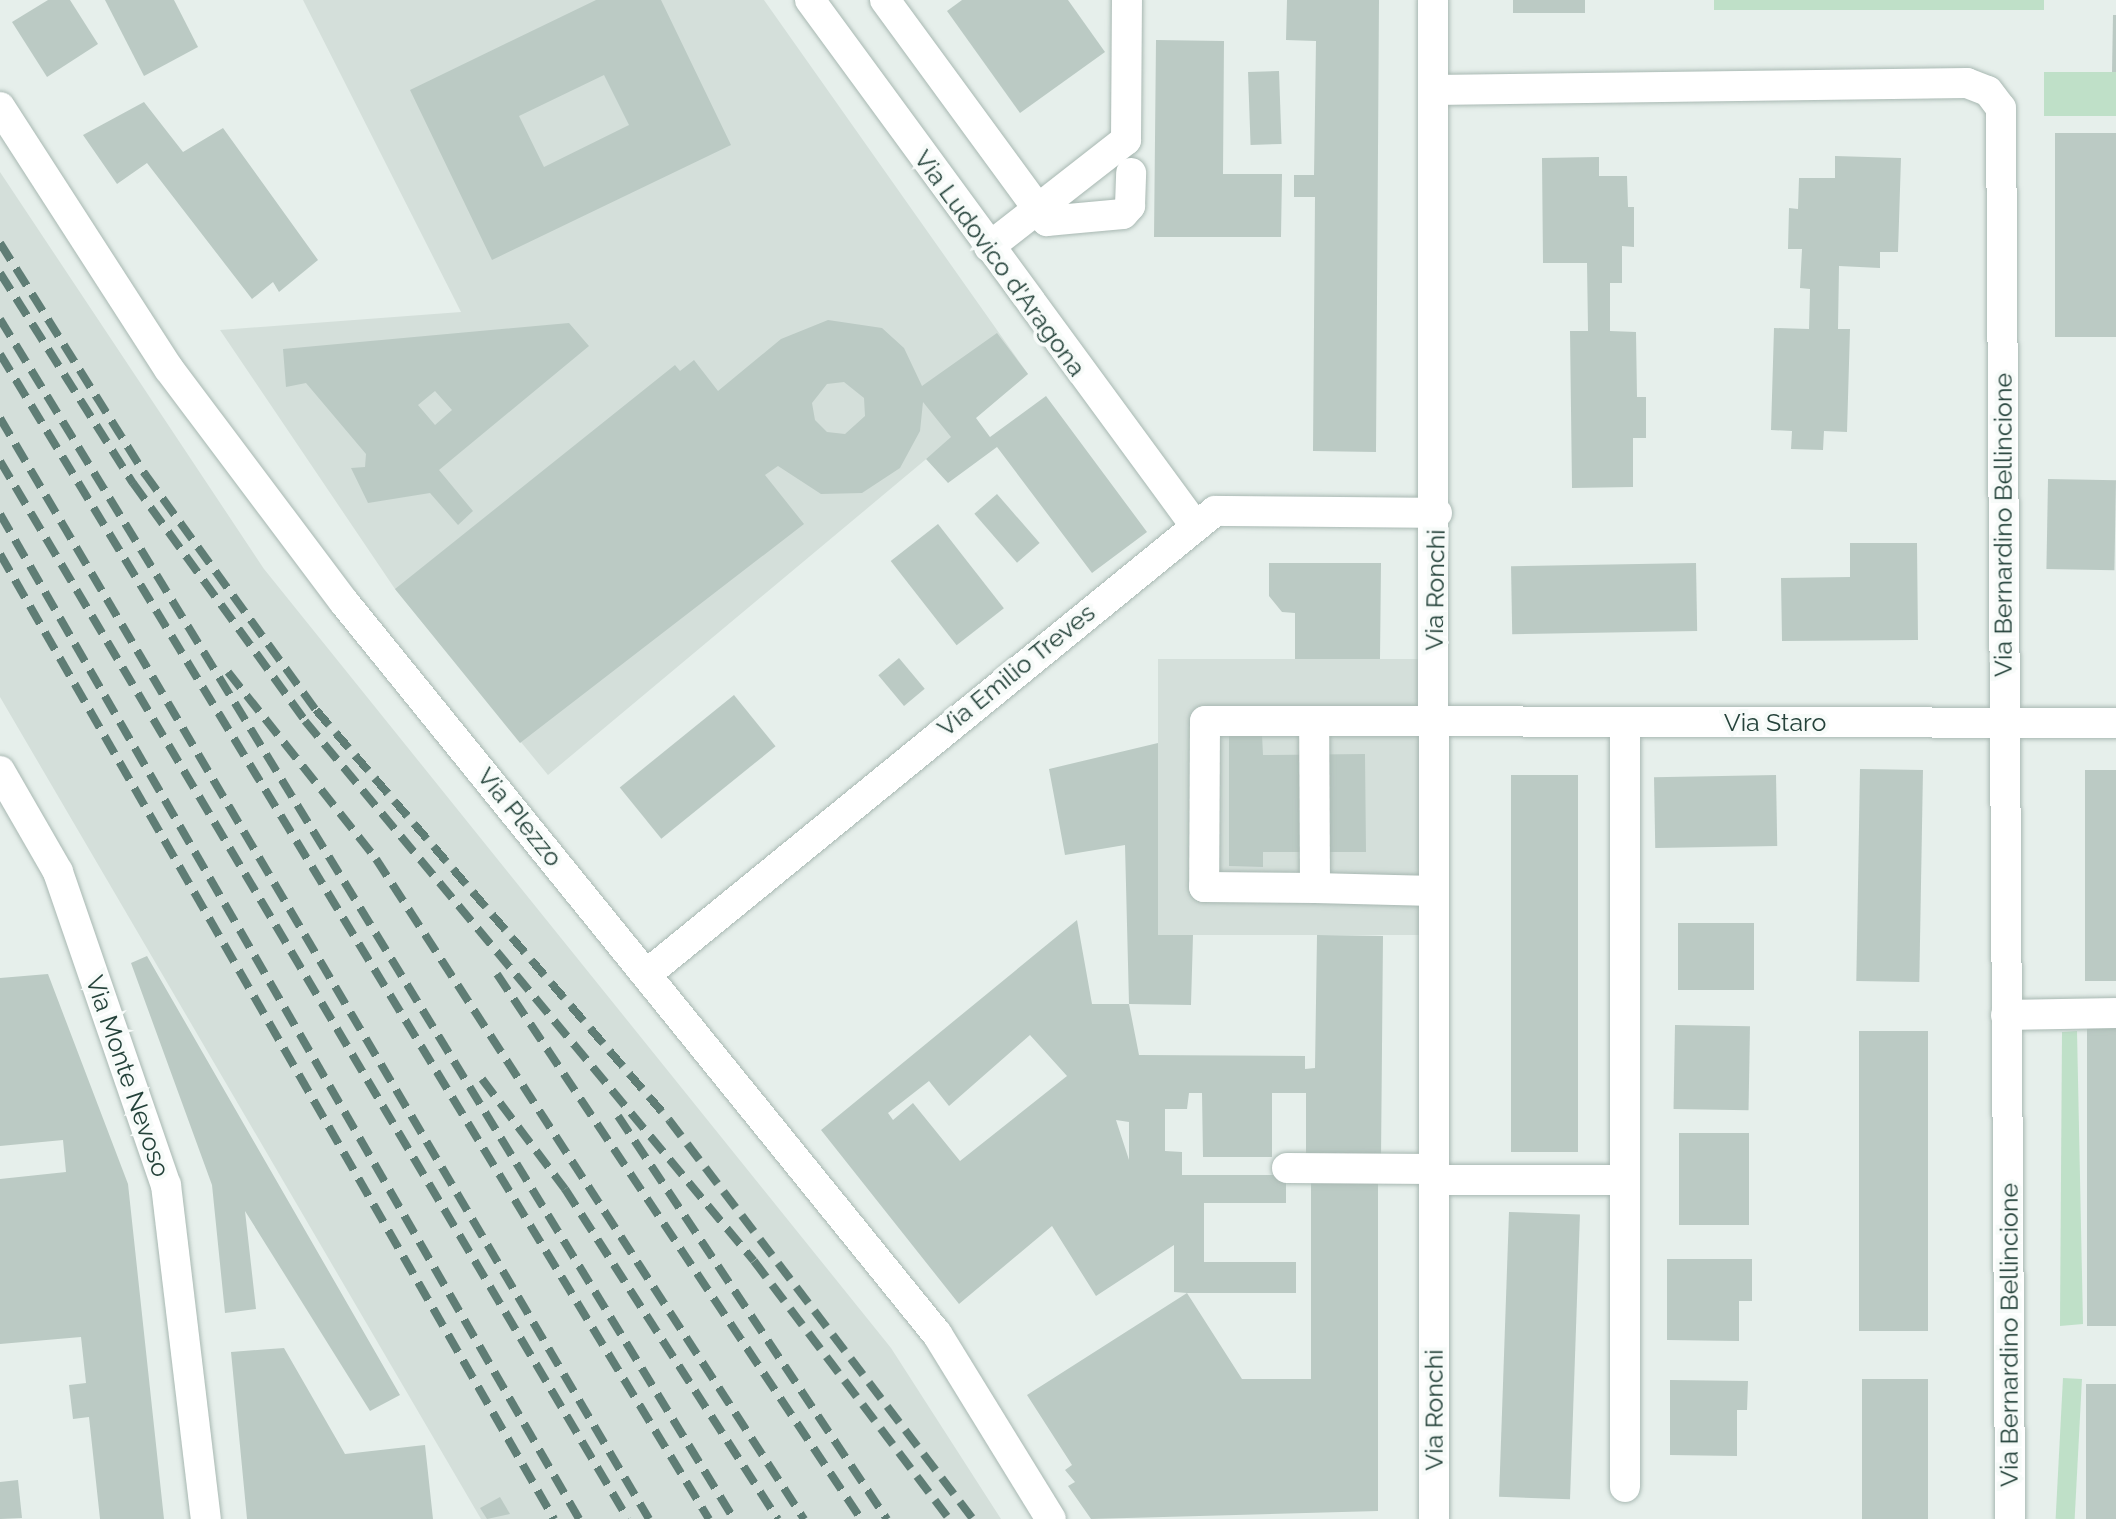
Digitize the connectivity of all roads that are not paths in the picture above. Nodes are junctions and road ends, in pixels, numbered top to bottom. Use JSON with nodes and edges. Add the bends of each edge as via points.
{"nodes":[{"id":1,"x":810,"y":0,"type":"edge"},
{"id":2,"x":885,"y":0,"type":"edge"},
{"id":3,"x":1127,"y":0,"type":"edge"},
{"id":4,"x":1432,"y":0,"type":"edge"},
{"id":5,"x":1434,"y":90,"type":"junction"},
{"id":6,"x":0,"y":107,"type":"edge"},
{"id":7,"x":1131,"y":173,"type":"dead end"},
{"id":8,"x":1038,"y":210,"type":"junction"},
{"id":9,"x":989,"y":247,"type":"junction"},
{"id":10,"x":1436,"y":514,"type":"junction"},
{"id":11,"x":1194,"y":524,"type":"junction"},
{"id":12,"x":1314,"y":721,"type":"junction"},
{"id":13,"x":1434,"y":722,"type":"junction"},
{"id":14,"x":1625,"y":722,"type":"junction"},
{"id":15,"x":2002,"y":722,"type":"junction"},
{"id":16,"x":2116,"y":723,"type":"edge"},
{"id":17,"x":2,"y":781,"type":"edge"},
{"id":18,"x":1315,"y":888,"type":"junction"},
{"id":19,"x":1434,"y":890,"type":"junction"},
{"id":20,"x":648,"y":974,"type":"junction"},
{"id":21,"x":2116,"y":1013,"type":"edge"},
{"id":22,"x":2006,"y":1015,"type":"junction"},
{"id":23,"x":1287,"y":1168,"type":"dead end"},
{"id":24,"x":1434,"y":1175,"type":"junction"},
{"id":25,"x":1622,"y":1180,"type":"junction"},
{"id":26,"x":1624,"y":1486,"type":"dead end"},
{"id":27,"x":206,"y":1519,"type":"edge"},
{"id":28,"x":1051,"y":1519,"type":"edge"},
{"id":29,"x":1434,"y":1519,"type":"edge"},
{"id":30,"x":2010,"y":1519,"type":"edge"}],
"edges":[{"from":1,"to":9,"type":"street","name":"Via Ludovico d'Aragona"},
{"from":2,"to":8,"type":"street"},
{"from":3,"to":8,"type":"street","via":[[1126,140]]},
{"from":4,"to":5,"type":"street","name":"Via Ronchi"},
{"from":5,"to":10,"type":"street","name":"Via Ronchi"},
{"from":5,"to":15,"type":"street","name":"Via Bernardino Bellincione","via":[[1967,82],[1988,91],[2002,108],[2004,127]]},
{"from":6,"to":20,"type":"street","name":"Via Plezzo","via":[[168,369],[344,602]]},
{"from":7,"to":8,"type":"street","via":[[1130,206],[1123,214],[1048,220]]},
{"from":8,"to":9,"type":"street"},
{"from":9,"to":11,"type":"street","name":"Via Ludovico d'Aragona"},
{"from":10,"to":11,"type":"street","name":"Via Emilio Treves","via":[[1215,511]]},
{"from":10,"to":13,"type":"street","name":"Via Ronchi"},
{"from":11,"to":20,"type":"street","name":"Via Emilio Treves"},
{"from":12,"to":13,"type":"street","name":"Via Staro"},
{"from":12,"to":18,"type":"street"},
{"from":12,"to":18,"type":"street","name":"Via Staro","via":[[1205,721],[1204,888]]},
{"from":13,"to":14,"type":"street","name":"Via Staro"},
{"from":13,"to":19,"type":"street","name":"Via Ronchi"},
{"from":14,"to":15,"type":"street","name":"Via Staro"},
{"from":14,"to":25,"type":"street"},
{"from":15,"to":16,"type":"street","name":"Via Staro"},
{"from":15,"to":22,"type":"street","name":"Via Bernardino Bellincione"},
{"from":17,"to":27,"type":"street","name":"Via Monte Nevoso","via":[[58,872],[166,1185]]},
{"from":18,"to":19,"type":"street"},
{"from":19,"to":24,"type":"street","name":"Via Ronchi"},
{"from":20,"to":28,"type":"street","name":"Via Plezzo","via":[[938,1334]]},
{"from":21,"to":22,"type":"street"},
{"from":22,"to":30,"type":"street","name":"Via Bernardino Bellincione"},
{"from":23,"to":24,"type":"street"},
{"from":24,"to":25,"type":"street"},
{"from":24,"to":29,"type":"street","name":"Via Ronchi"},
{"from":25,"to":26,"type":"street"}]}
